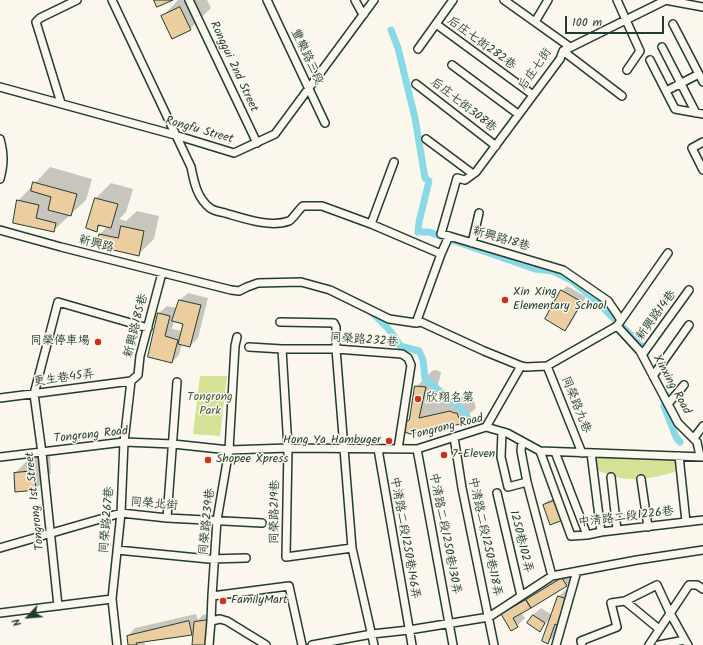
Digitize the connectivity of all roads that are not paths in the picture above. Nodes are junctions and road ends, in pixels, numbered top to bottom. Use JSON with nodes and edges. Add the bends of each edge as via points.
{"nodes":[{"id":1,"x":77,"y":0,"type":"edge"},
{"id":2,"x":112,"y":0,"type":"edge"},
{"id":3,"x":189,"y":0,"type":"edge"},
{"id":4,"x":266,"y":0,"type":"edge"},
{"id":5,"x":355,"y":0,"type":"edge"},
{"id":6,"x":374,"y":0,"type":"edge"},
{"id":7,"x":453,"y":0,"type":"edge"},
{"id":8,"x":504,"y":0,"type":"edge"},
{"id":9,"x":548,"y":0,"type":"edge"},
{"id":10,"x":617,"y":0,"type":"edge"},
{"id":11,"x":665,"y":0,"type":"edge"},
{"id":12,"x":703,"y":7,"type":"edge"},
{"id":13,"x":364,"y":14,"type":"junction"},
{"id":14,"x":626,"y":20,"type":"junction"},
{"id":15,"x":535,"y":22,"type":"junction"},
{"id":16,"x":436,"y":24,"type":"junction"},
{"id":17,"x":673,"y":24,"type":"dead end"},
{"id":18,"x":662,"y":47,"type":"dead end"},
{"id":19,"x":418,"y":49,"type":"dead end"},
{"id":20,"x":567,"y":49,"type":"junction"},
{"id":21,"x":650,"y":60,"type":"dead end"},
{"id":22,"x":452,"y":65,"type":"dead end"},
{"id":23,"x":627,"y":70,"type":"dead end"},
{"id":24,"x":699,"y":74,"type":"junction"},
{"id":25,"x":703,"y":82,"type":"edge"},
{"id":26,"x":681,"y":83,"type":"junction"},
{"id":27,"x":416,"y":84,"type":"dead end"},
{"id":28,"x":0,"y":87,"type":"edge"},
{"id":29,"x":308,"y":89,"type":"junction"},
{"id":30,"x":666,"y":91,"type":"junction"},
{"id":31,"x":533,"y":95,"type":"junction"},
{"id":32,"x":622,"y":96,"type":"dead end"},
{"id":33,"x":60,"y":103,"type":"junction"},
{"id":34,"x":518,"y":114,"type":"junction"},
{"id":35,"x":700,"y":114,"type":"edge"},
{"id":36,"x":325,"y":123,"type":"dead end"},
{"id":37,"x":176,"y":135,"type":"junction"},
{"id":38,"x":0,"y":139,"type":"edge"},
{"id":39,"x":426,"y":140,"type":"dead end"},
{"id":40,"x":703,"y":142,"type":"edge"},
{"id":41,"x":257,"y":143,"type":"junction"},
{"id":42,"x":496,"y":146,"type":"junction"},
{"id":43,"x":394,"y":162,"type":"dead end"},
{"id":44,"x":703,"y":170,"type":"edge"},
{"id":45,"x":473,"y":174,"type":"junction"},
{"id":46,"x":0,"y":179,"type":"edge"},
{"id":47,"x":479,"y":213,"type":"dead end"},
{"id":48,"x":371,"y":224,"type":"junction"},
{"id":49,"x":0,"y":230,"type":"edge"},
{"id":50,"x":448,"y":236,"type":"junction"},
{"id":51,"x":472,"y":243,"type":"junction"},
{"id":52,"x":668,"y":253,"type":"dead end"},
{"id":53,"x":441,"y":254,"type":"junction"},
{"id":54,"x":162,"y":273,"type":"junction"},
{"id":55,"x":689,"y":290,"type":"dead end"},
{"id":56,"x":280,"y":322,"type":"dead end"},
{"id":57,"x":416,"y":323,"type":"junction"},
{"id":58,"x":619,"y":323,"type":"junction"},
{"id":59,"x":689,"y":325,"type":"dead end"},
{"id":60,"x":148,"y":328,"type":"junction"},
{"id":61,"x":237,"y":337,"type":"dead end"},
{"id":62,"x":249,"y":347,"type":"dead end"},
{"id":63,"x":282,"y":349,"type":"junction"},
{"id":64,"x":336,"y":349,"type":"junction"},
{"id":65,"x":642,"y":355,"type":"junction"},
{"id":66,"x":520,"y":366,"type":"junction"},
{"id":67,"x":547,"y":366,"type":"junction"},
{"id":68,"x":653,"y":376,"type":"junction"},
{"id":69,"x":131,"y":381,"type":"junction"},
{"id":70,"x":177,"y":382,"type":"dead end"},
{"id":71,"x":684,"y":385,"type":"dead end"},
{"id":72,"x":34,"y":394,"type":"junction"},
{"id":73,"x":0,"y":398,"type":"edge"},
{"id":74,"x":668,"y":404,"type":"junction"},
{"id":75,"x":703,"y":426,"type":"edge"},
{"id":76,"x":486,"y":427,"type":"junction"},
{"id":77,"x":502,"y":432,"type":"junction"},
{"id":78,"x":454,"y":438,"type":"junction"},
{"id":79,"x":694,"y":438,"type":"junction"},
{"id":80,"x":124,"y":442,"type":"junction"},
{"id":81,"x":522,"y":442,"type":"junction"},
{"id":82,"x":173,"y":444,"type":"junction"},
{"id":83,"x":288,"y":448,"type":"junction"},
{"id":84,"x":344,"y":448,"type":"junction"},
{"id":85,"x":378,"y":449,"type":"junction"},
{"id":86,"x":398,"y":449,"type":"junction"},
{"id":87,"x":417,"y":449,"type":"junction"},
{"id":88,"x":228,"y":450,"type":"junction"},
{"id":89,"x":540,"y":451,"type":"junction"},
{"id":90,"x":555,"y":452,"type":"junction"},
{"id":91,"x":42,"y":453,"type":"junction"},
{"id":92,"x":582,"y":453,"type":"junction"},
{"id":93,"x":591,"y":453,"type":"junction"},
{"id":94,"x":679,"y":456,"type":"junction"},
{"id":95,"x":702,"y":456,"type":"edge"},
{"id":96,"x":0,"y":458,"type":"edge"},
{"id":97,"x":611,"y":476,"type":"dead end"},
{"id":98,"x":641,"y":479,"type":"dead end"},
{"id":99,"x":528,"y":482,"type":"junction"},
{"id":100,"x":497,"y":493,"type":"dead end"},
{"id":101,"x":121,"y":513,"type":"junction"},
{"id":102,"x":167,"y":518,"type":"junction"},
{"id":103,"x":217,"y":520,"type":"junction"},
{"id":104,"x":703,"y":520,"type":"edge"},
{"id":105,"x":686,"y":522,"type":"junction"},
{"id":106,"x":262,"y":523,"type":"dead end"},
{"id":107,"x":648,"y":527,"type":"junction"},
{"id":108,"x":617,"y":530,"type":"junction"},
{"id":109,"x":601,"y":532,"type":"junction"},
{"id":110,"x":51,"y":533,"type":"junction"},
{"id":111,"x":587,"y":535,"type":"junction"},
{"id":112,"x":0,"y":548,"type":"edge"},
{"id":113,"x":352,"y":548,"type":"junction"},
{"id":114,"x":117,"y":550,"type":"junction"},
{"id":115,"x":703,"y":550,"type":"edge"},
{"id":116,"x":246,"y":558,"type":"dead end"},
{"id":117,"x":214,"y":559,"type":"junction"},
{"id":118,"x":577,"y":571,"type":"junction"},
{"id":119,"x":552,"y":576,"type":"junction"},
{"id":120,"x":703,"y":589,"type":"edge"},
{"id":121,"x":212,"y":596,"type":"junction"},
{"id":122,"x":521,"y":596,"type":"junction"},
{"id":123,"x":112,"y":599,"type":"junction"},
{"id":124,"x":625,"y":601,"type":"junction"},
{"id":125,"x":58,"y":606,"type":"junction"},
{"id":126,"x":0,"y":613,"type":"edge"},
{"id":127,"x":670,"y":613,"type":"junction"},
{"id":128,"x":489,"y":617,"type":"junction"},
{"id":129,"x":211,"y":622,"type":"junction"},
{"id":130,"x":449,"y":624,"type":"junction"},
{"id":131,"x":409,"y":630,"type":"junction"},
{"id":132,"x":659,"y":630,"type":"junction"},
{"id":133,"x":372,"y":634,"type":"junction"},
{"id":134,"x":686,"y":642,"type":"edge"},
{"id":135,"x":117,"y":645,"type":"edge"},
{"id":136,"x":209,"y":645,"type":"edge"},
{"id":137,"x":266,"y":645,"type":"edge"},
{"id":138,"x":302,"y":645,"type":"edge"},
{"id":139,"x":312,"y":645,"type":"edge"},
{"id":140,"x":374,"y":645,"type":"edge"},
{"id":141,"x":412,"y":645,"type":"edge"},
{"id":142,"x":453,"y":645,"type":"edge"},
{"id":143,"x":494,"y":645,"type":"edge"},
{"id":144,"x":556,"y":645,"type":"edge"},
{"id":145,"x":582,"y":645,"type":"edge"},
{"id":146,"x":649,"y":645,"type":"edge"},
{"id":147,"x":659,"y":645,"type":"edge"}],
"edges":[{"from":1,"to":33,"type":"street","via":[[36,22]]},
{"from":2,"to":37,"type":"street"},
{"from":3,"to":41,"type":"street","name":"Ronggui 2nd Street"},
{"from":4,"to":29,"type":"street","name":"豐樂路三段"},
{"from":5,"to":13,"type":"street"},
{"from":6,"to":13,"type":"street","name":"Rongfu Street"},
{"from":7,"to":16,"type":"street","name":"后庄七街282巷"},
{"from":8,"to":15,"type":"street"},
{"from":9,"to":15,"type":"street"},
{"from":10,"to":14,"type":"street"},
{"from":11,"to":12,"type":"street","name":"后庄七街"},
{"from":11,"to":14,"type":"street","name":"后庄七街"},
{"from":13,"to":29,"type":"street","name":"Rongfu Street"},
{"from":14,"to":20,"type":"street","name":"后庄七街"},
{"from":14,"to":23,"type":"street","via":[[640,51]]},
{"from":15,"to":20,"type":"street"},
{"from":16,"to":19,"type":"street","name":"后庄七街282巷"},
{"from":16,"to":31,"type":"street","name":"后庄七街282巷"},
{"from":17,"to":24,"type":"street"},
{"from":18,"to":26,"type":"street"},
{"from":20,"to":31,"type":"street","name":"后庄七街"},
{"from":20,"to":32,"type":"street"},
{"from":21,"to":30,"type":"street"},
{"from":22,"to":34,"type":"street"},
{"from":24,"to":25,"type":"street"},
{"from":24,"to":26,"type":"street"},
{"from":26,"to":30,"type":"street"},
{"from":26,"to":35,"type":"street"},
{"from":27,"to":42,"type":"street","name":"后庄七街308巷"},
{"from":28,"to":33,"type":"street","name":"Rongfu Street"},
{"from":29,"to":36,"type":"street","name":"豐樂路三段"},
{"from":29,"to":41,"type":"street","name":"Rongfu Street","via":[[276,134]]},
{"from":30,"to":35,"type":"street","via":[[675,109]]},
{"from":31,"to":34,"type":"street","name":"后庄七街"},
{"from":33,"to":37,"type":"street","name":"Rongfu Street"},
{"from":34,"to":42,"type":"street","name":"后庄七街"},
{"from":37,"to":41,"type":"street","name":"Rongfu Street","via":[[234,153]]},
{"from":37,"to":48,"type":"street","via":[[191,167],[196,188],[211,209],[258,222],[276,223],[292,220],[303,206],[322,206]]},
{"from":38,"to":46,"type":"street","via":[[4,152]]},
{"from":39,"to":45,"type":"street"},
{"from":40,"to":44,"type":"street","via":[[692,148]]},
{"from":42,"to":45,"type":"street","name":"后庄七街"},
{"from":43,"to":48,"type":"street"},
{"from":45,"to":50,"type":"street","via":[[465,180],[457,178],[441,234]]},
{"from":47,"to":51,"type":"street"},
{"from":48,"to":53,"type":"street"},
{"from":49,"to":54,"type":"street","name":"新興路"},
{"from":50,"to":51,"type":"street","name":"新興路18巷"},
{"from":50,"to":53,"type":"street"},
{"from":51,"to":58,"type":"street","name":"新興路18巷","via":[[563,270],[608,301]]},
{"from":52,"to":58,"type":"street"},
{"from":53,"to":57,"type":"street"},
{"from":54,"to":57,"type":"street","name":"新興路","via":[[240,291],[258,283],[301,282],[330,290],[389,319]]},
{"from":54,"to":60,"type":"street","name":"新興路185巷"},
{"from":55,"to":65,"type":"street","name":"新興路14巷"},
{"from":56,"to":64,"type":"street","via":[[334,323]]},
{"from":57,"to":66,"type":"street","name":"新興路","via":[[421,322]]},
{"from":58,"to":65,"type":"street","name":"Xinxing Road"},
{"from":58,"to":67,"type":"street"},
{"from":59,"to":68,"type":"street"},
{"from":60,"to":69,"type":"street","name":"新興路185巷","via":[[138,375]]},
{"from":60,"to":72,"type":"street","via":[[58,302]]},
{"from":61,"to":88,"type":"street","name":"同榮路239巷"},
{"from":62,"to":63,"type":"street","name":"同榮路232巷"},
{"from":63,"to":64,"type":"street","name":"同榮路232巷"},
{"from":63,"to":83,"type":"street"},
{"from":64,"to":84,"type":"street"},
{"from":64,"to":86,"type":"street","name":"同榮路232巷","via":[[402,354],[408,358],[411,365]]},
{"from":65,"to":68,"type":"street","name":"Xinxing Road"},
{"from":66,"to":67,"type":"street"},
{"from":66,"to":76,"type":"street"},
{"from":67,"to":92,"type":"street","name":"同榮路九巷"},
{"from":68,"to":74,"type":"street","name":"Xinxing Road"},
{"from":69,"to":72,"type":"street","name":"更生巷45弄"},
{"from":69,"to":80,"type":"street","name":"新興路185巷"},
{"from":70,"to":82,"type":"street"},
{"from":71,"to":74,"type":"street"},
{"from":72,"to":73,"type":"street","name":"更生巷45弄"},
{"from":72,"to":91,"type":"street","name":"Tongrong 1st Street"},
{"from":74,"to":79,"type":"street","name":"Xinxing Road","via":[[678,423]]},
{"from":75,"to":79,"type":"street"},
{"from":76,"to":77,"type":"street","name":"Tongrong Road"},
{"from":76,"to":78,"type":"street","name":"Tongrong Road"},
{"from":77,"to":81,"type":"street","name":"Tongrong Road"},
{"from":77,"to":99,"type":"street","via":[[501,457],[508,487]]},
{"from":78,"to":87,"type":"street","name":"Tongrong Road"},
{"from":78,"to":128,"type":"street","name":"中清路二段1250巷118弄"},
{"from":79,"to":95,"type":"street","name":"Xinxing Road"},
{"from":80,"to":82,"type":"street","name":"Tongrong Road"},
{"from":80,"to":91,"type":"street","name":"Tongrong Road"},
{"from":80,"to":101,"type":"street","name":"同榮路267巷"},
{"from":81,"to":89,"type":"street","name":"Tongrong Road"},
{"from":81,"to":99,"type":"street","via":[[521,451]]},
{"from":82,"to":88,"type":"street","name":"Tongrong Road"},
{"from":82,"to":102,"type":"street"},
{"from":83,"to":84,"type":"street","name":"Tongrong Road"},
{"from":83,"to":88,"type":"street","name":"Tongrong Road"},
{"from":83,"to":113,"type":"street","name":"同榮路219巷","via":[[286,557]]},
{"from":84,"to":85,"type":"street","name":"Tongrong Road"},
{"from":84,"to":113,"type":"street"},
{"from":85,"to":86,"type":"street","name":"Tongrong Road"},
{"from":85,"to":131,"type":"street","name":"中清路二段1250巷146弄"},
{"from":86,"to":87,"type":"street","name":"Tongrong Road"},
{"from":87,"to":130,"type":"street","name":"中清路二段1250巷130弄"},
{"from":88,"to":103,"type":"street","name":"同榮路239巷"},
{"from":89,"to":90,"type":"street","name":"Tongrong Road"},
{"from":89,"to":111,"type":"street","name":"中清路二段1226巷","via":[[571,536]]},
{"from":90,"to":92,"type":"street","name":"Tongrong Road"},
{"from":90,"to":111,"type":"street"},
{"from":91,"to":96,"type":"street","name":"Tongrong Road"},
{"from":91,"to":110,"type":"street","name":"Tongrong 1st Street"},
{"from":92,"to":93,"type":"street","name":"Tongrong Road"},
{"from":93,"to":94,"type":"street","name":"Tongrong Road"},
{"from":93,"to":109,"type":"street"},
{"from":94,"to":95,"type":"street","name":"Tongrong Road"},
{"from":94,"to":105,"type":"street"},
{"from":97,"to":108,"type":"street"},
{"from":98,"to":107,"type":"street"},
{"from":99,"to":119,"type":"street"},
{"from":100,"to":122,"type":"street","name":"1250巷102弄"},
{"from":101,"to":102,"type":"street","name":"同榮北街"},
{"from":101,"to":110,"type":"street","name":"同榮北街"},
{"from":101,"to":114,"type":"street","name":"同榮路267巷"},
{"from":102,"to":103,"type":"street","name":"同榮北街"},
{"from":103,"to":106,"type":"street","name":"同榮北街"},
{"from":103,"to":117,"type":"street","name":"同榮路239巷"},
{"from":104,"to":105,"type":"street","name":"中清路二段1226巷"},
{"from":105,"to":107,"type":"street","name":"中清路二段1226巷"},
{"from":107,"to":108,"type":"street","name":"中清路二段1226巷"},
{"from":108,"to":109,"type":"street","name":"中清路二段1226巷"},
{"from":109,"to":111,"type":"street","name":"中清路二段1226巷"},
{"from":110,"to":112,"type":"street","name":"同榮北街"},
{"from":110,"to":125,"type":"street","name":"Tongrong 1st Street"},
{"from":113,"to":133,"type":"street"},
{"from":114,"to":117,"type":"street"},
{"from":114,"to":123,"type":"street","name":"同榮路267巷"},
{"from":115,"to":118,"type":"street"},
{"from":116,"to":117,"type":"street"},
{"from":117,"to":121,"type":"street","name":"同榮路239巷"},
{"from":118,"to":119,"type":"street"},
{"from":118,"to":144,"type":"street"},
{"from":119,"to":122,"type":"street"},
{"from":120,"to":127,"type":"street","via":[[697,585],[689,585]]},
{"from":121,"to":129,"type":"street","name":"同榮路239巷"},
{"from":121,"to":138,"type":"street","via":[[289,586]]},
{"from":122,"to":128,"type":"street"},
{"from":123,"to":125,"type":"street"},
{"from":123,"to":135,"type":"street","name":"同榮路267巷"},
{"from":124,"to":127,"type":"street","via":[[657,585]]},
{"from":124,"to":132,"type":"street"},
{"from":124,"to":145,"type":"street","via":[[611,602],[617,627],[582,641]]},
{"from":125,"to":126,"type":"street"},
{"from":127,"to":132,"type":"street"},
{"from":127,"to":134,"type":"street"},
{"from":128,"to":130,"type":"street"},
{"from":128,"to":143,"type":"street","name":"中清路二段1250巷118弄"},
{"from":129,"to":136,"type":"street","name":"同榮路239巷"},
{"from":129,"to":137,"type":"street","via":[[220,619],[227,621]]},
{"from":130,"to":131,"type":"street"},
{"from":130,"to":142,"type":"street","name":"中清路二段1250巷130弄"},
{"from":131,"to":133,"type":"street"},
{"from":131,"to":141,"type":"street","name":"中清路二段1250巷146弄"},
{"from":132,"to":146,"type":"street"},
{"from":133,"to":139,"type":"street"},
{"from":133,"to":140,"type":"street"},
{"from":134,"to":147,"type":"street"}]}
